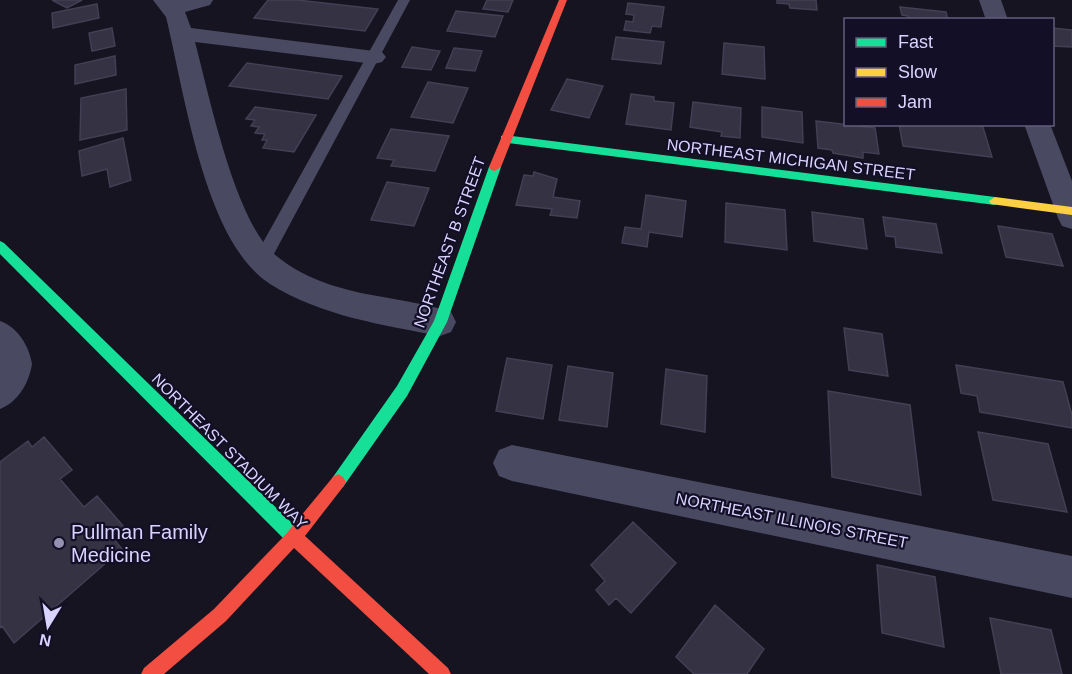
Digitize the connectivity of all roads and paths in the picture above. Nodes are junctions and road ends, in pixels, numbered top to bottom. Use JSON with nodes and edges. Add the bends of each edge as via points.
{"nodes":[{"id":1,"x":202,"y":0,"type":"edge"},
{"id":2,"x":405,"y":0,"type":"edge"},
{"id":3,"x":563,"y":0,"type":"edge"},
{"id":4,"x":990,"y":0,"type":"edge"},
{"id":5,"x":173,"y":15,"type":"edge"},
{"id":6,"x":996,"y":18,"type":"edge"},
{"id":7,"x":374,"y":57,"type":"junction"},
{"id":8,"x":1038,"y":126,"type":"edge"},
{"id":9,"x":505,"y":139,"type":"junction"},
{"id":10,"x":1071,"y":214,"type":"edge"},
{"id":11,"x":0,"y":246,"type":"edge"},
{"id":12,"x":262,"y":260,"type":"junction"},
{"id":13,"x":440,"y":322,"type":"junction"},
{"id":14,"x":0,"y":334,"type":"edge"},
{"id":15,"x":0,"y":393,"type":"edge"},
{"id":16,"x":512,"y":463,"type":"dead end"},
{"id":17,"x":294,"y":537,"type":"junction"},
{"id":18,"x":1072,"y":577,"type":"edge"},
{"id":19,"x":150,"y":674,"type":"edge"},
{"id":20,"x":442,"y":674,"type":"edge"}],
"edges":[{"from":1,"to":5,"type":"street"},
{"from":2,"to":7,"type":"lane"},
{"from":3,"to":9,"type":"street","name":"NORTHEAST B STREET"},
{"from":4,"to":6,"type":"street"},
{"from":5,"to":7,"type":"street"},
{"from":5,"to":12,"type":"street","via":[[211,153],[235,221]]},
{"from":7,"to":12,"type":"lane"},
{"from":8,"to":10,"type":"street"},
{"from":9,"to":10,"type":"street","name":"NORTHEAST MICHIGAN STREET"},
{"from":9,"to":13,"type":"street","name":"NORTHEAST B STREET"},
{"from":11,"to":17,"type":"street","name":"NORTHEAST STADIUM WAY"},
{"from":12,"to":13,"type":"street","via":[[310,290],[339,301]]},
{"from":13,"to":17,"type":"street","name":"NORTHEAST B STREET","via":[[402,391]]},
{"from":14,"to":15,"type":"street","via":[[17,363]]},
{"from":16,"to":18,"type":"street","name":"NORTHEAST ILLINOIS STREET"},
{"from":17,"to":19,"type":"street","name":"NORTHEAST B STREET","via":[[220,615]]},
{"from":17,"to":20,"type":"street","name":"NORTHEAST STADIUM WAY"}]}
